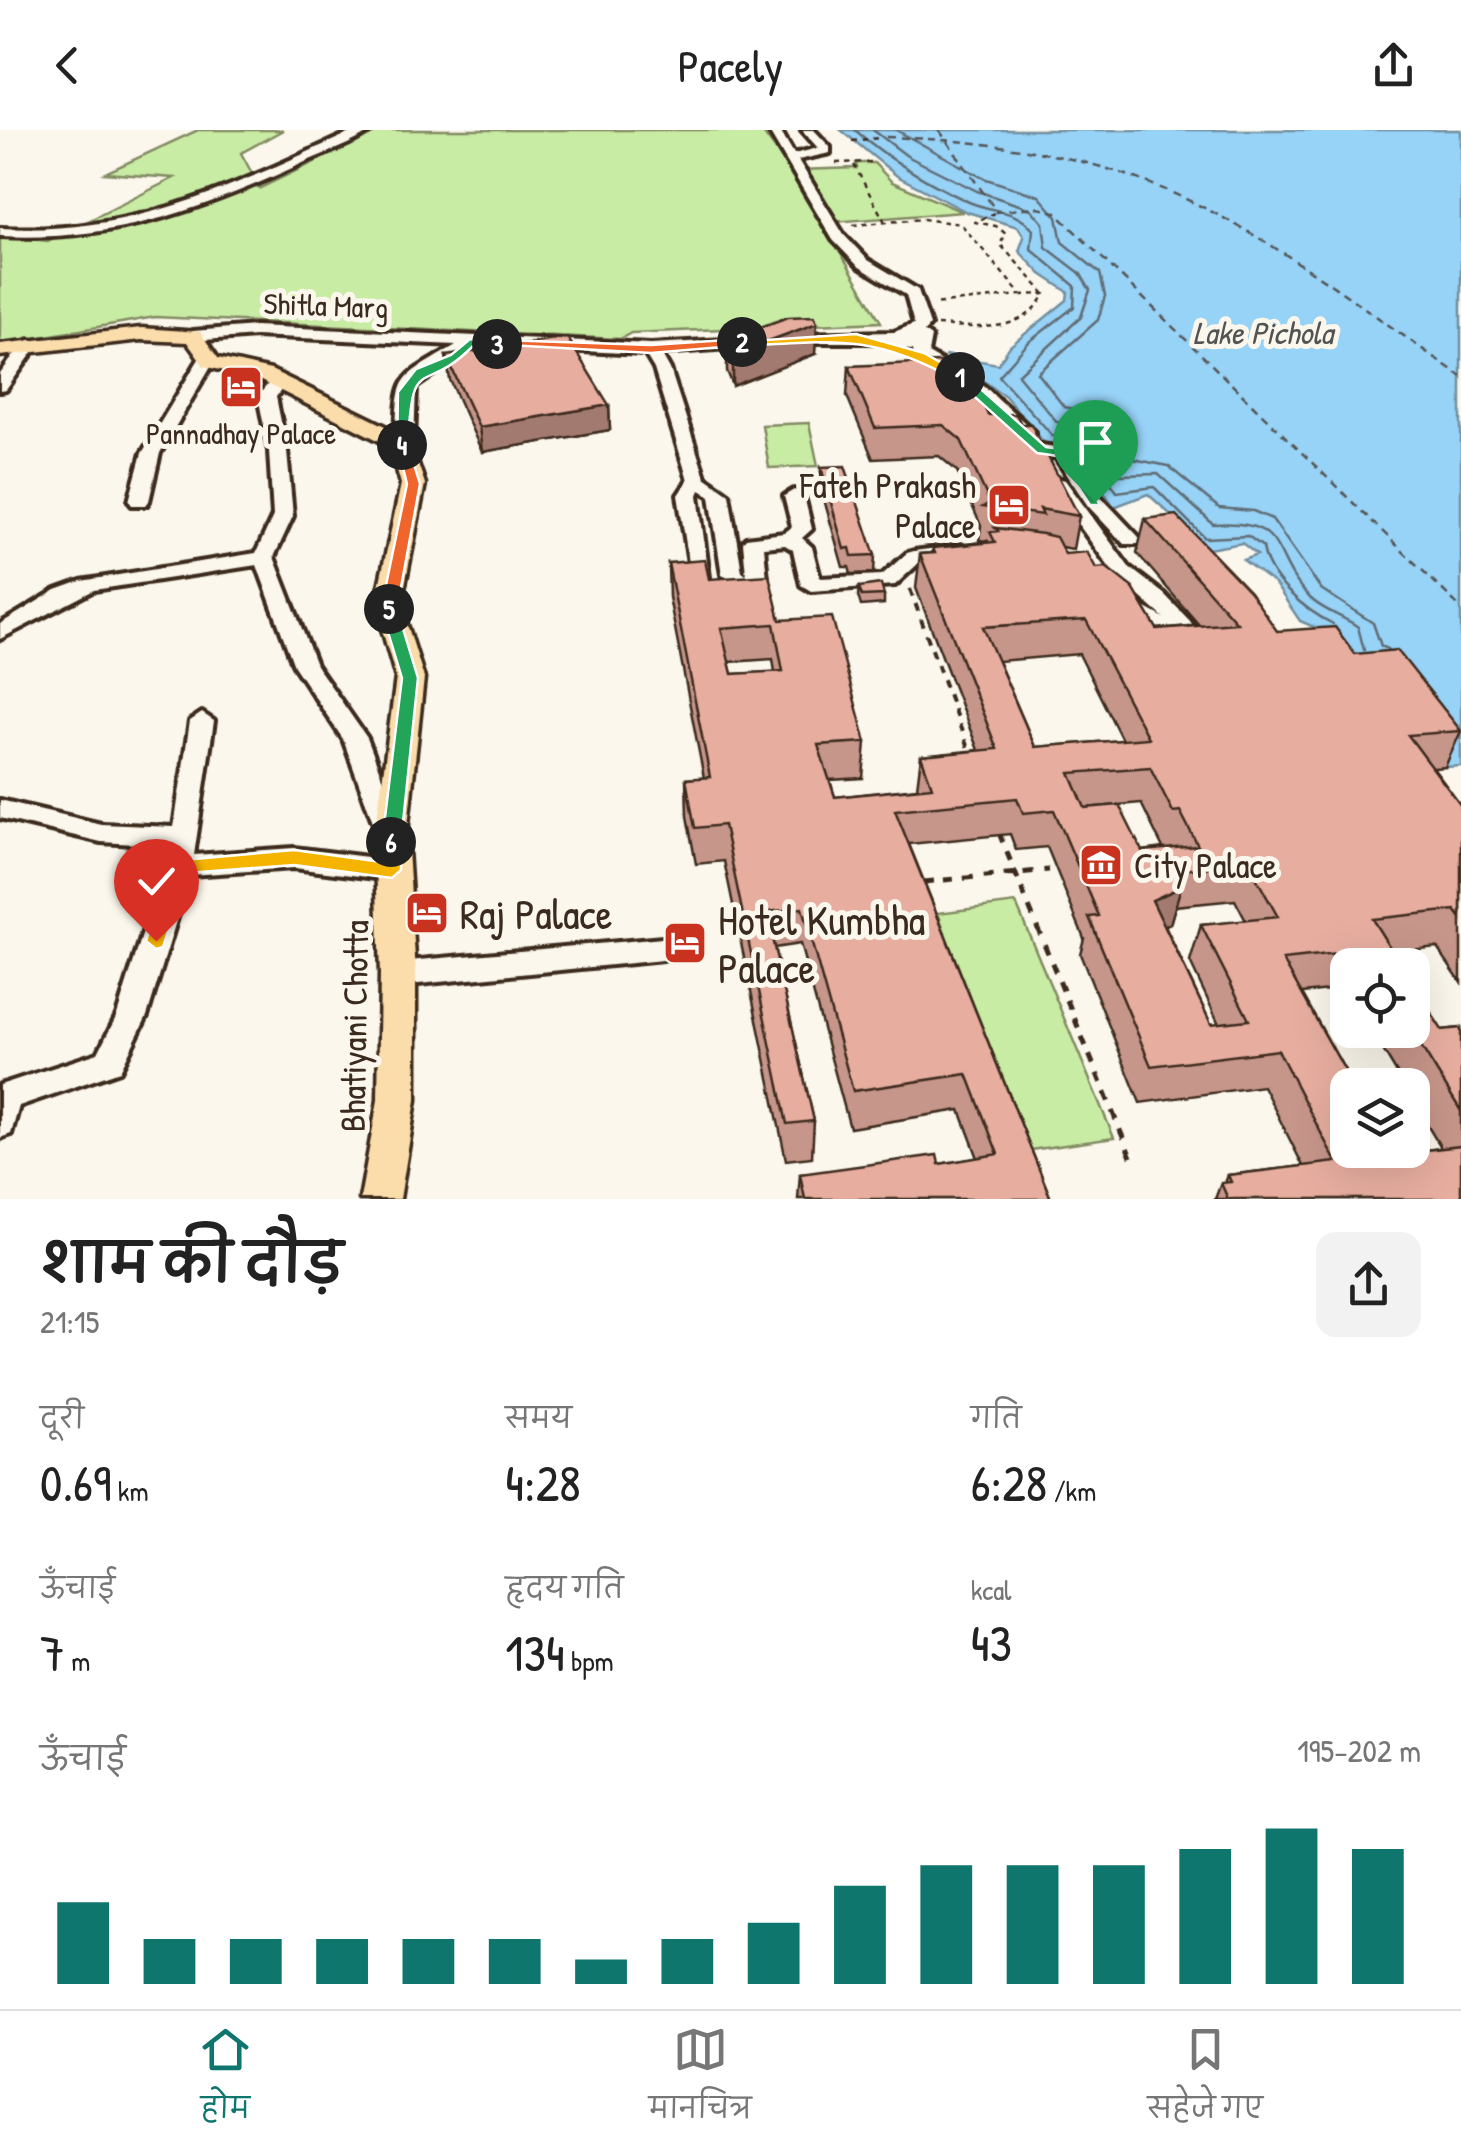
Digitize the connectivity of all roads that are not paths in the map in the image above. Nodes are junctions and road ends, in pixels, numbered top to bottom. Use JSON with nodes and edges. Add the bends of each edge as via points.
{"nodes":[{"id":1,"x":366,"y":130,"type":"edge"},
{"id":2,"x":774,"y":130,"type":"edge"},
{"id":3,"x":796,"y":130,"type":"edge"},
{"id":4,"x":808,"y":130,"type":"edge"},
{"id":5,"x":812,"y":156,"type":"junction"},
{"id":6,"x":792,"y":158,"type":"junction"},
{"id":7,"x":0,"y":232,"type":"edge"},
{"id":8,"x":856,"y":337,"type":"junction"},
{"id":9,"x":920,"y":339,"type":"junction"},
{"id":10,"x":470,"y":342,"type":"junction"},
{"id":11,"x":30,"y":346,"type":"junction"},
{"id":12,"x":200,"y":347,"type":"junction"},
{"id":13,"x":651,"y":349,"type":"junction"},
{"id":14,"x":0,"y":350,"type":"edge"},
{"id":15,"x":279,"y":382,"type":"junction"},
{"id":16,"x":0,"y":386,"type":"edge"},
{"id":17,"x":402,"y":446,"type":"junction"},
{"id":18,"x":1042,"y":450,"type":"junction"},
{"id":19,"x":697,"y":480,"type":"junction"},
{"id":20,"x":794,"y":496,"type":"dead end"},
{"id":21,"x":139,"y":501,"type":"dead end"},
{"id":22,"x":788,"y":539,"type":"junction"},
{"id":23,"x":1131,"y":540,"type":"dead end"},
{"id":24,"x":979,"y":552,"type":"edge"},
{"id":25,"x":264,"y":557,"type":"junction"},
{"id":26,"x":699,"y":577,"type":"edge"},
{"id":27,"x":1109,"y":592,"type":"edge"},
{"id":28,"x":0,"y":632,"type":"edge"},
{"id":29,"x":202,"y":721,"type":"dead end"},
{"id":30,"x":0,"y":809,"type":"edge"},
{"id":31,"x":391,"y":834,"type":"junction"},
{"id":32,"x":184,"y":837,"type":"junction"},
{"id":33,"x":179,"y":866,"type":"junction"},
{"id":34,"x":392,"y":870,"type":"junction"},
{"id":35,"x":663,"y":949,"type":"dead end"},
{"id":36,"x":398,"y":974,"type":"junction"},
{"id":37,"x":2,"y":1107,"type":"edge"},
{"id":38,"x":380,"y":1199,"type":"edge"}],
"edges":[{"from":1,"to":7,"type":"street","via":[[123,227]]},
{"from":2,"to":6,"type":"street"},
{"from":3,"to":5,"type":"street"},
{"from":4,"to":5,"type":"street","via":[[826,150]]},
{"from":5,"to":6,"type":"street"},
{"from":6,"to":9,"type":"street","via":[[847,248],[913,293]]},
{"from":8,"to":9,"type":"street"},
{"from":8,"to":9,"type":"street","via":[[894,338],[903,346]]},
{"from":8,"to":13,"type":"street","name":"Shitla Marg"},
{"from":9,"to":18,"type":"street"},
{"from":10,"to":12,"type":"street","name":"Shitla Marg","via":[[254,331]]},
{"from":10,"to":13,"type":"street","name":"Shitla Marg"},
{"from":10,"to":17,"type":"street","via":[[455,358],[420,372],[404,392]]},
{"from":11,"to":12,"type":"main road","name":"Shitla Marg","via":[[141,334]]},
{"from":11,"to":14,"type":"main road","name":"Shitla Marg"},
{"from":11,"to":16,"type":"street"},
{"from":12,"to":15,"type":"main road"},
{"from":12,"to":21,"type":"street","via":[[151,453]]},
{"from":13,"to":19,"type":"street"},
{"from":15,"to":17,"type":"main road"},
{"from":15,"to":25,"type":"street","via":[[268,396],[282,516]]},
{"from":17,"to":31,"type":"main road","name":"Bhatiyani Chotta","via":[[414,484],[388,606],[410,678]]},
{"from":18,"to":23,"type":"street","via":[[1062,453]]},
{"from":18,"to":27,"type":"street","via":[[1044,464],[1106,552],[1182,626],[1170,631]]},
{"from":19,"to":22,"type":"street","via":[[719,494],[730,570],[738,579],[759,574],[753,542]]},
{"from":19,"to":26,"type":"street","via":[[688,495]]},
{"from":20,"to":22,"type":"street","via":[[802,529]]},
{"from":22,"to":24,"type":"street","via":[[802,548],[811,586],[888,581],[930,552]]},
{"from":25,"to":28,"type":"street","via":[[223,570],[139,574],[89,585],[54,596]]},
{"from":25,"to":31,"type":"street","via":[[304,666],[355,738]]},
{"from":29,"to":32,"type":"street"},
{"from":30,"to":32,"type":"street","via":[[102,833]]},
{"from":31,"to":34,"type":"main road","name":"Bhatiyani Chotta"},
{"from":32,"to":33,"type":"street"},
{"from":33,"to":34,"type":"street","via":[[294,858]]},
{"from":33,"to":37,"type":"street","via":[[132,1016],[109,1062]]},
{"from":34,"to":36,"type":"main road","name":"Bhatiyani Chotta"},
{"from":35,"to":36,"type":"street"},
{"from":36,"to":38,"type":"main road","name":"Bhatiyani Chotta","via":[[397,1100]]}]}
